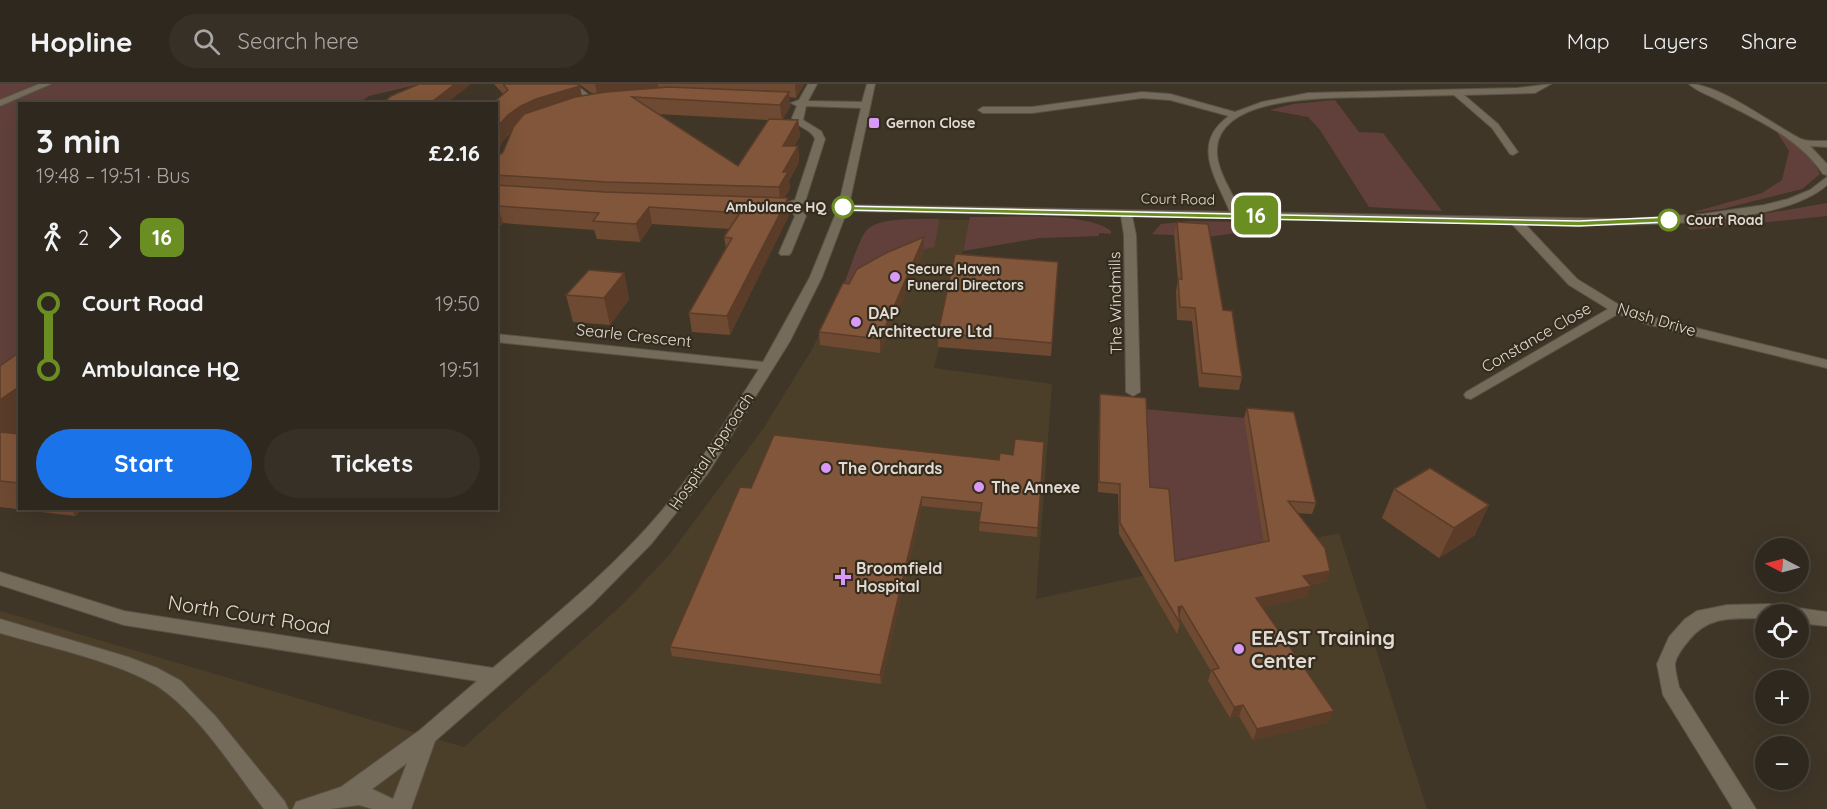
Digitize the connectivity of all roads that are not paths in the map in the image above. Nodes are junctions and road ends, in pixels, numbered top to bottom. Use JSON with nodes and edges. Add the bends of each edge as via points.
{"nodes":[{"id":1,"x":47,"y":84,"type":"edge"},
{"id":2,"x":569,"y":84,"type":"edge"},
{"id":3,"x":813,"y":84,"type":"edge"},
{"id":4,"x":871,"y":84,"type":"edge"},
{"id":5,"x":1547,"y":84,"type":"edge"},
{"id":6,"x":1693,"y":84,"type":"edge"},
{"id":7,"x":1455,"y":92,"type":"junction"},
{"id":8,"x":606,"y":102,"type":"edge"},
{"id":9,"x":781,"y":102,"type":"edge"},
{"id":10,"x":0,"y":103,"type":"edge"},
{"id":11,"x":802,"y":104,"type":"junction"},
{"id":12,"x":867,"y":105,"type":"junction"},
{"id":13,"x":983,"y":110,"type":"dead end"},
{"id":14,"x":1236,"y":115,"type":"junction"},
{"id":15,"x":1798,"y":142,"type":"junction"},
{"id":16,"x":1827,"y":144,"type":"edge"},
{"id":17,"x":1513,"y":152,"type":"dead end"},
{"id":18,"x":1827,"y":172,"type":"edge"},
{"id":19,"x":1827,"y":180,"type":"edge"},
{"id":20,"x":792,"y":206,"type":"junction"},
{"id":21,"x":843,"y":207,"type":"junction"},
{"id":22,"x":760,"y":209,"type":"edge"},
{"id":23,"x":1126,"y":213,"type":"junction"},
{"id":24,"x":1237,"y":214,"type":"junction"},
{"id":25,"x":1515,"y":222,"type":"junction"},
{"id":26,"x":785,"y":253,"type":"dead end"},
{"id":27,"x":1617,"y":309,"type":"junction"},
{"id":28,"x":498,"y":339,"type":"edge"},
{"id":29,"x":1827,"y":364,"type":"edge"},
{"id":30,"x":767,"y":366,"type":"junction"},
{"id":31,"x":1134,"y":392,"type":"dead end"},
{"id":32,"x":1471,"y":395,"type":"dead end"},
{"id":33,"x":0,"y":578,"type":"edge"},
{"id":34,"x":1755,"y":612,"type":"edge"},
{"id":35,"x":1809,"y":617,"type":"edge"},
{"id":36,"x":1827,"y":619,"type":"edge"},
{"id":37,"x":0,"y":626,"type":"edge"},
{"id":38,"x":495,"y":676,"type":"junction"},
{"id":39,"x":427,"y":736,"type":"junction"},
{"id":40,"x":346,"y":796,"type":"junction"},
{"id":41,"x":277,"y":809,"type":"edge"},
{"id":42,"x":304,"y":809,"type":"edge"},
{"id":43,"x":389,"y":809,"type":"edge"},
{"id":44,"x":400,"y":809,"type":"edge"},
{"id":45,"x":1745,"y":809,"type":"edge"}],
"edges":[{"from":1,"to":10,"type":"street"},
{"from":2,"to":8,"type":"street","via":[[590,104]]},
{"from":3,"to":11,"type":"street"},
{"from":4,"to":12,"type":"street","name":"Hospital Approach"},
{"from":5,"to":7,"type":"street","via":[[1535,90]]},
{"from":6,"to":15,"type":"street"},
{"from":7,"to":14,"type":"street","via":[[1308,96],[1262,104]]},
{"from":7,"to":17,"type":"street","via":[[1496,126]]},
{"from":9,"to":11,"type":"street"},
{"from":11,"to":12,"type":"street"},
{"from":11,"to":20,"type":"street","via":[[799,122],[818,133],[820,139],[803,197]]},
{"from":12,"to":21,"type":"street","name":"Hospital Approach"},
{"from":13,"to":14,"type":"street","via":[[1032,110],[1143,95],[1170,97]]},
{"from":14,"to":24,"type":"street","via":[[1214,136],[1212,148]]},
{"from":15,"to":16,"type":"street"},
{"from":15,"to":18,"type":"street"},
{"from":19,"to":25,"type":"street","name":"Court Road","via":[[1805,196],[1732,213],[1627,222]]},
{"from":20,"to":22,"type":"street"},
{"from":20,"to":26,"type":"street","via":[[801,216]]},
{"from":21,"to":23,"type":"street","name":"Court Road"},
{"from":21,"to":30,"type":"street","name":"Hospital Approach","via":[[816,277]]},
{"from":23,"to":24,"type":"street","name":"Court Road"},
{"from":23,"to":31,"type":"street","name":"The Windmills","via":[[1130,235]]},
{"from":24,"to":25,"type":"street","name":"Court Road"},
{"from":25,"to":27,"type":"street","name":"Nash Drive","via":[[1573,282]]},
{"from":27,"to":29,"type":"street","name":"Nash Drive"},
{"from":27,"to":32,"type":"street","name":"Constance Close"},
{"from":28,"to":30,"type":"street","name":"Searle Crescent","via":[[657,352]]},
{"from":30,"to":38,"type":"street","name":"Hospital Approach","via":[[703,469],[674,507],[585,600]]},
{"from":33,"to":38,"type":"street","name":"North Court Road","via":[[124,618]]},
{"from":34,"to":45,"type":"street","via":[[1704,616],[1676,642],[1666,664],[1670,689]]},
{"from":35,"to":36,"type":"street"},
{"from":37,"to":41,"type":"street","via":[[150,673],[174,687],[209,723]]},
{"from":38,"to":39,"type":"street","name":"Hospital Approach"},
{"from":39,"to":40,"type":"street","name":"Hospital Approach"},
{"from":39,"to":44,"type":"street","name":"Hospital Approach"},
{"from":40,"to":42,"type":"street"},
{"from":40,"to":43,"type":"street","via":[[368,797]]}]}
